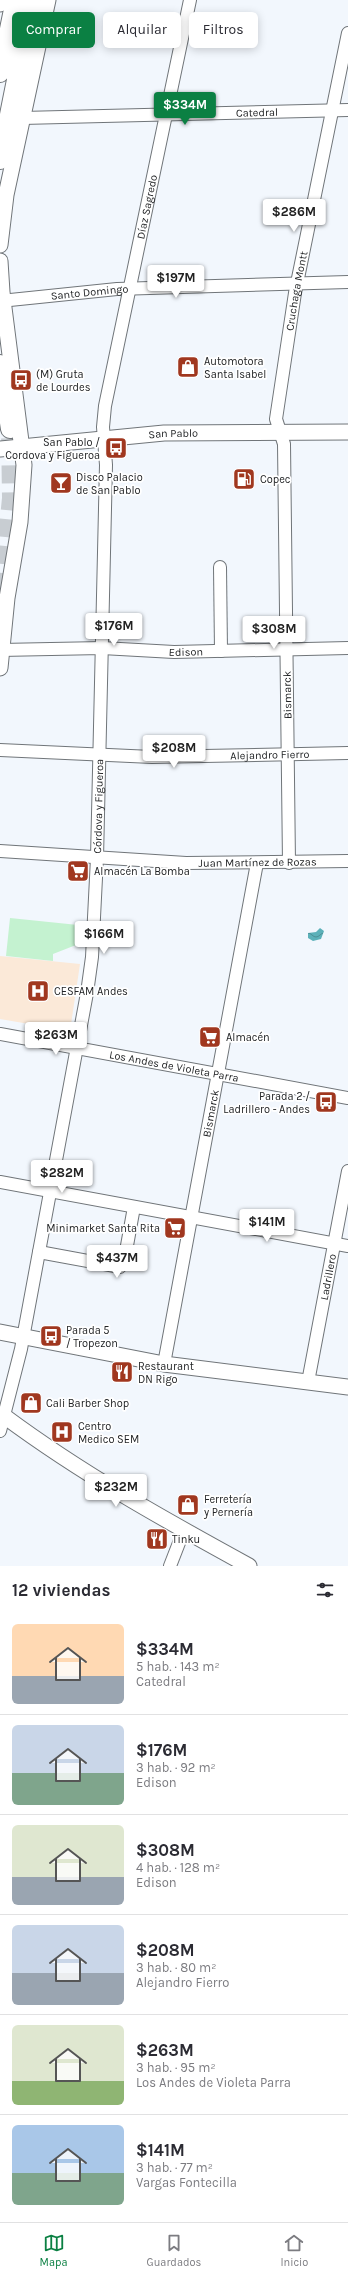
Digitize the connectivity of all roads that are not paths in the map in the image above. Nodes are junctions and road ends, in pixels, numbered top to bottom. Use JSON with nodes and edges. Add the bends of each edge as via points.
{"nodes":[{"id":1,"x":1,"y":0,"type":"edge"},
{"id":2,"x":15,"y":0,"type":"edge"},
{"id":3,"x":32,"y":0,"type":"edge"},
{"id":4,"x":48,"y":0,"type":"edge"},
{"id":5,"x":190,"y":0,"type":"edge"},
{"id":6,"x":0,"y":4,"type":"edge"},
{"id":7,"x":348,"y":33,"type":"edge"},
{"id":8,"x":0,"y":73,"type":"edge"},
{"id":9,"x":332,"y":110,"type":"junction"},
{"id":10,"x":348,"y":110,"type":"edge"},
{"id":11,"x":166,"y":115,"type":"junction"},
{"id":12,"x":22,"y":118,"type":"junction"},
{"id":13,"x":0,"y":160,"type":"edge"},
{"id":14,"x":0,"y":245,"type":"edge"},
{"id":15,"x":0,"y":262,"type":"edge"},
{"id":16,"x":348,"y":282,"type":"edge"},
{"id":17,"x":297,"y":283,"type":"junction"},
{"id":18,"x":129,"y":288,"type":"junction"},
{"id":19,"x":1,"y":300,"type":"edge"},
{"id":20,"x":0,"y":364,"type":"edge"},
{"id":21,"x":10,"y":429,"type":"tunnel mouth"},
{"id":22,"x":280,"y":432,"type":"junction"},
{"id":23,"x":348,"y":432,"type":"edge"},
{"id":24,"x":103,"y":438,"type":"junction"},
{"id":25,"x":23,"y":446,"type":"junction"},
{"id":26,"x":0,"y":449,"type":"edge"},
{"id":27,"x":220,"y":567,"type":"dead end"},
{"id":28,"x":102,"y":648,"type":"junction"},
{"id":29,"x":348,"y":648,"type":"edge"},
{"id":30,"x":286,"y":649,"type":"junction"},
{"id":31,"x":1,"y":650,"type":"edge"},
{"id":32,"x":221,"y":651,"type":"junction"},
{"id":33,"x":0,"y":668,"type":"edge"},
{"id":34,"x":0,"y":750,"type":"edge"},
{"id":35,"x":348,"y":754,"type":"edge"},
{"id":36,"x":100,"y":755,"type":"junction"},
{"id":37,"x":288,"y":755,"type":"junction"},
{"id":38,"x":0,"y":851,"type":"edge"},
{"id":39,"x":97,"y":858,"type":"junction"},
{"id":40,"x":348,"y":861,"type":"edge"},
{"id":41,"x":257,"y":863,"type":"junction"},
{"id":42,"x":289,"y":863,"type":"junction"},
{"id":43,"x":0,"y":1034,"type":"edge"},
{"id":44,"x":77,"y":1048,"type":"junction"},
{"id":45,"x":217,"y":1074,"type":"junction"},
{"id":46,"x":348,"y":1098,"type":"edge"},
{"id":47,"x":348,"y":1172,"type":"edge"},
{"id":48,"x":0,"y":1182,"type":"edge"},
{"id":49,"x":51,"y":1192,"type":"junction"},
{"id":50,"x":134,"y":1207,"type":"junction"},
{"id":51,"x":190,"y":1217,"type":"junction"},
{"id":52,"x":334,"y":1244,"type":"junction"},
{"id":53,"x":348,"y":1246,"type":"edge"},
{"id":54,"x":40,"y":1252,"type":"junction"},
{"id":55,"x":0,"y":1332,"type":"edge"},
{"id":56,"x":24,"y":1336,"type":"junction"},
{"id":57,"x":164,"y":1364,"type":"junction"},
{"id":58,"x":308,"y":1382,"type":"junction"},
{"id":59,"x":348,"y":1387,"type":"edge"},
{"id":60,"x":4,"y":1416,"type":"junction"},
{"id":61,"x":0,"y":1431,"type":"edge"},
{"id":62,"x":184,"y":1530,"type":"junction"},
{"id":63,"x":170,"y":1566,"type":"edge"},
{"id":64,"x":249,"y":1566,"type":"edge"}],
"edges":[{"from":1,"to":6,"type":"main road"},
{"from":2,"to":8,"type":"highway"},
{"from":3,"to":13,"type":"highway"},
{"from":4,"to":12,"type":"main road"},
{"from":5,"to":11,"type":"street","name":"Díaz Sagredo"},
{"from":7,"to":9,"type":"street","name":"Cruchaga Montt"},
{"from":9,"to":10,"type":"street","name":"Catedral"},
{"from":9,"to":11,"type":"street","name":"Catedral"},
{"from":9,"to":17,"type":"street","name":"Cruchaga Montt"},
{"from":11,"to":12,"type":"street","name":"Catedral"},
{"from":11,"to":18,"type":"street","name":"Díaz Sagredo"},
{"from":12,"to":14,"type":"main road","via":[[6,195]]},
{"from":15,"to":19,"type":"main road"},
{"from":16,"to":17,"type":"street","name":"Santo Domingo"},
{"from":17,"to":18,"type":"street","name":"Santo Domingo"},
{"from":17,"to":22,"type":"street","name":"Cruchaga Montt","via":[[277,414]]},
{"from":18,"to":19,"type":"street","name":"Santo Domingo"},
{"from":18,"to":24,"type":"street","name":"Díaz Sagredo","via":[[104,406]]},
{"from":19,"to":25,"type":"main road"},
{"from":20,"to":21,"type":"highway"},
{"from":22,"to":23,"type":"main road","name":"San Pablo"},
{"from":22,"to":24,"type":"main road","name":"San Pablo","via":[[164,433]]},
{"from":22,"to":30,"type":"street","name":"Bismarck","via":[[284,444]]},
{"from":24,"to":25,"type":"main road","name":"San Pablo"},
{"from":24,"to":28,"type":"street","name":"Córdova y Figueroa","via":[[106,465]]},
{"from":25,"to":26,"type":"main road","name":"San Pablo"},
{"from":25,"to":31,"type":"main road","via":[[23,502]]},
{"from":27,"to":32,"type":"street"},
{"from":28,"to":31,"type":"street","name":"Edison"},
{"from":28,"to":32,"type":"street","name":"Edison","via":[[147,652]]},
{"from":28,"to":36,"type":"street","name":"Córdova y Figueroa"},
{"from":29,"to":30,"type":"street","name":"Edison"},
{"from":30,"to":32,"type":"street","name":"Edison"},
{"from":30,"to":37,"type":"street","name":"Bismarck"},
{"from":31,"to":33,"type":"main road"},
{"from":34,"to":36,"type":"street","name":"Alejandro Fierro"},
{"from":35,"to":37,"type":"street","name":"Alejandro Fierro"},
{"from":36,"to":37,"type":"street","name":"Alejandro Fierro"},
{"from":36,"to":39,"type":"street","name":"Córdova y Figueroa"},
{"from":37,"to":42,"type":"street","name":"Bismarck"},
{"from":38,"to":39,"type":"street","name":"Juan Martínez de Rozas"},
{"from":39,"to":41,"type":"street","name":"Juan Martínez de Rozas","via":[[186,863]]},
{"from":39,"to":44,"type":"street","name":"Córdova y Figueroa","via":[[91,970]]},
{"from":40,"to":42,"type":"street","name":"Juan Martínez de Rozas"},
{"from":41,"to":42,"type":"street","name":"Juan Martínez de Rozas"},
{"from":41,"to":45,"type":"street","name":"Bismarck"},
{"from":43,"to":44,"type":"street","name":"Los Andes de Violeta Parra"},
{"from":44,"to":45,"type":"street","name":"Los Andes de Violeta Parra"},
{"from":44,"to":49,"type":"street","name":"Córdova y Figueroa"},
{"from":45,"to":46,"type":"street","name":"Los Andes de Violeta Parra"},
{"from":45,"to":51,"type":"street","name":"Bismarck"},
{"from":47,"to":52,"type":"street","name":"Ladrillero"},
{"from":48,"to":49,"type":"street"},
{"from":49,"to":50,"type":"street"},
{"from":49,"to":54,"type":"street","name":"Córdova y Figueroa"},
{"from":50,"to":51,"type":"street"},
{"from":50,"to":54,"type":"street","via":[[124,1262],[120,1267]]},
{"from":51,"to":52,"type":"street"},
{"from":51,"to":57,"type":"street","name":"Bismarck"},
{"from":52,"to":53,"type":"street"},
{"from":52,"to":58,"type":"street","name":"Ladrillero"},
{"from":54,"to":56,"type":"street","name":"Córdova y Figueroa"},
{"from":55,"to":56,"type":"main road"},
{"from":56,"to":57,"type":"main road"},
{"from":56,"to":60,"type":"street","name":"Córdova y Figueroa"},
{"from":57,"to":58,"type":"main road"},
{"from":58,"to":59,"type":"main road"},
{"from":60,"to":61,"type":"street","name":"Córdova y Figueroa"},
{"from":60,"to":62,"type":"main road","via":[[76,1467]]},
{"from":62,"to":63,"type":"street"},
{"from":62,"to":64,"type":"main road"}]}
